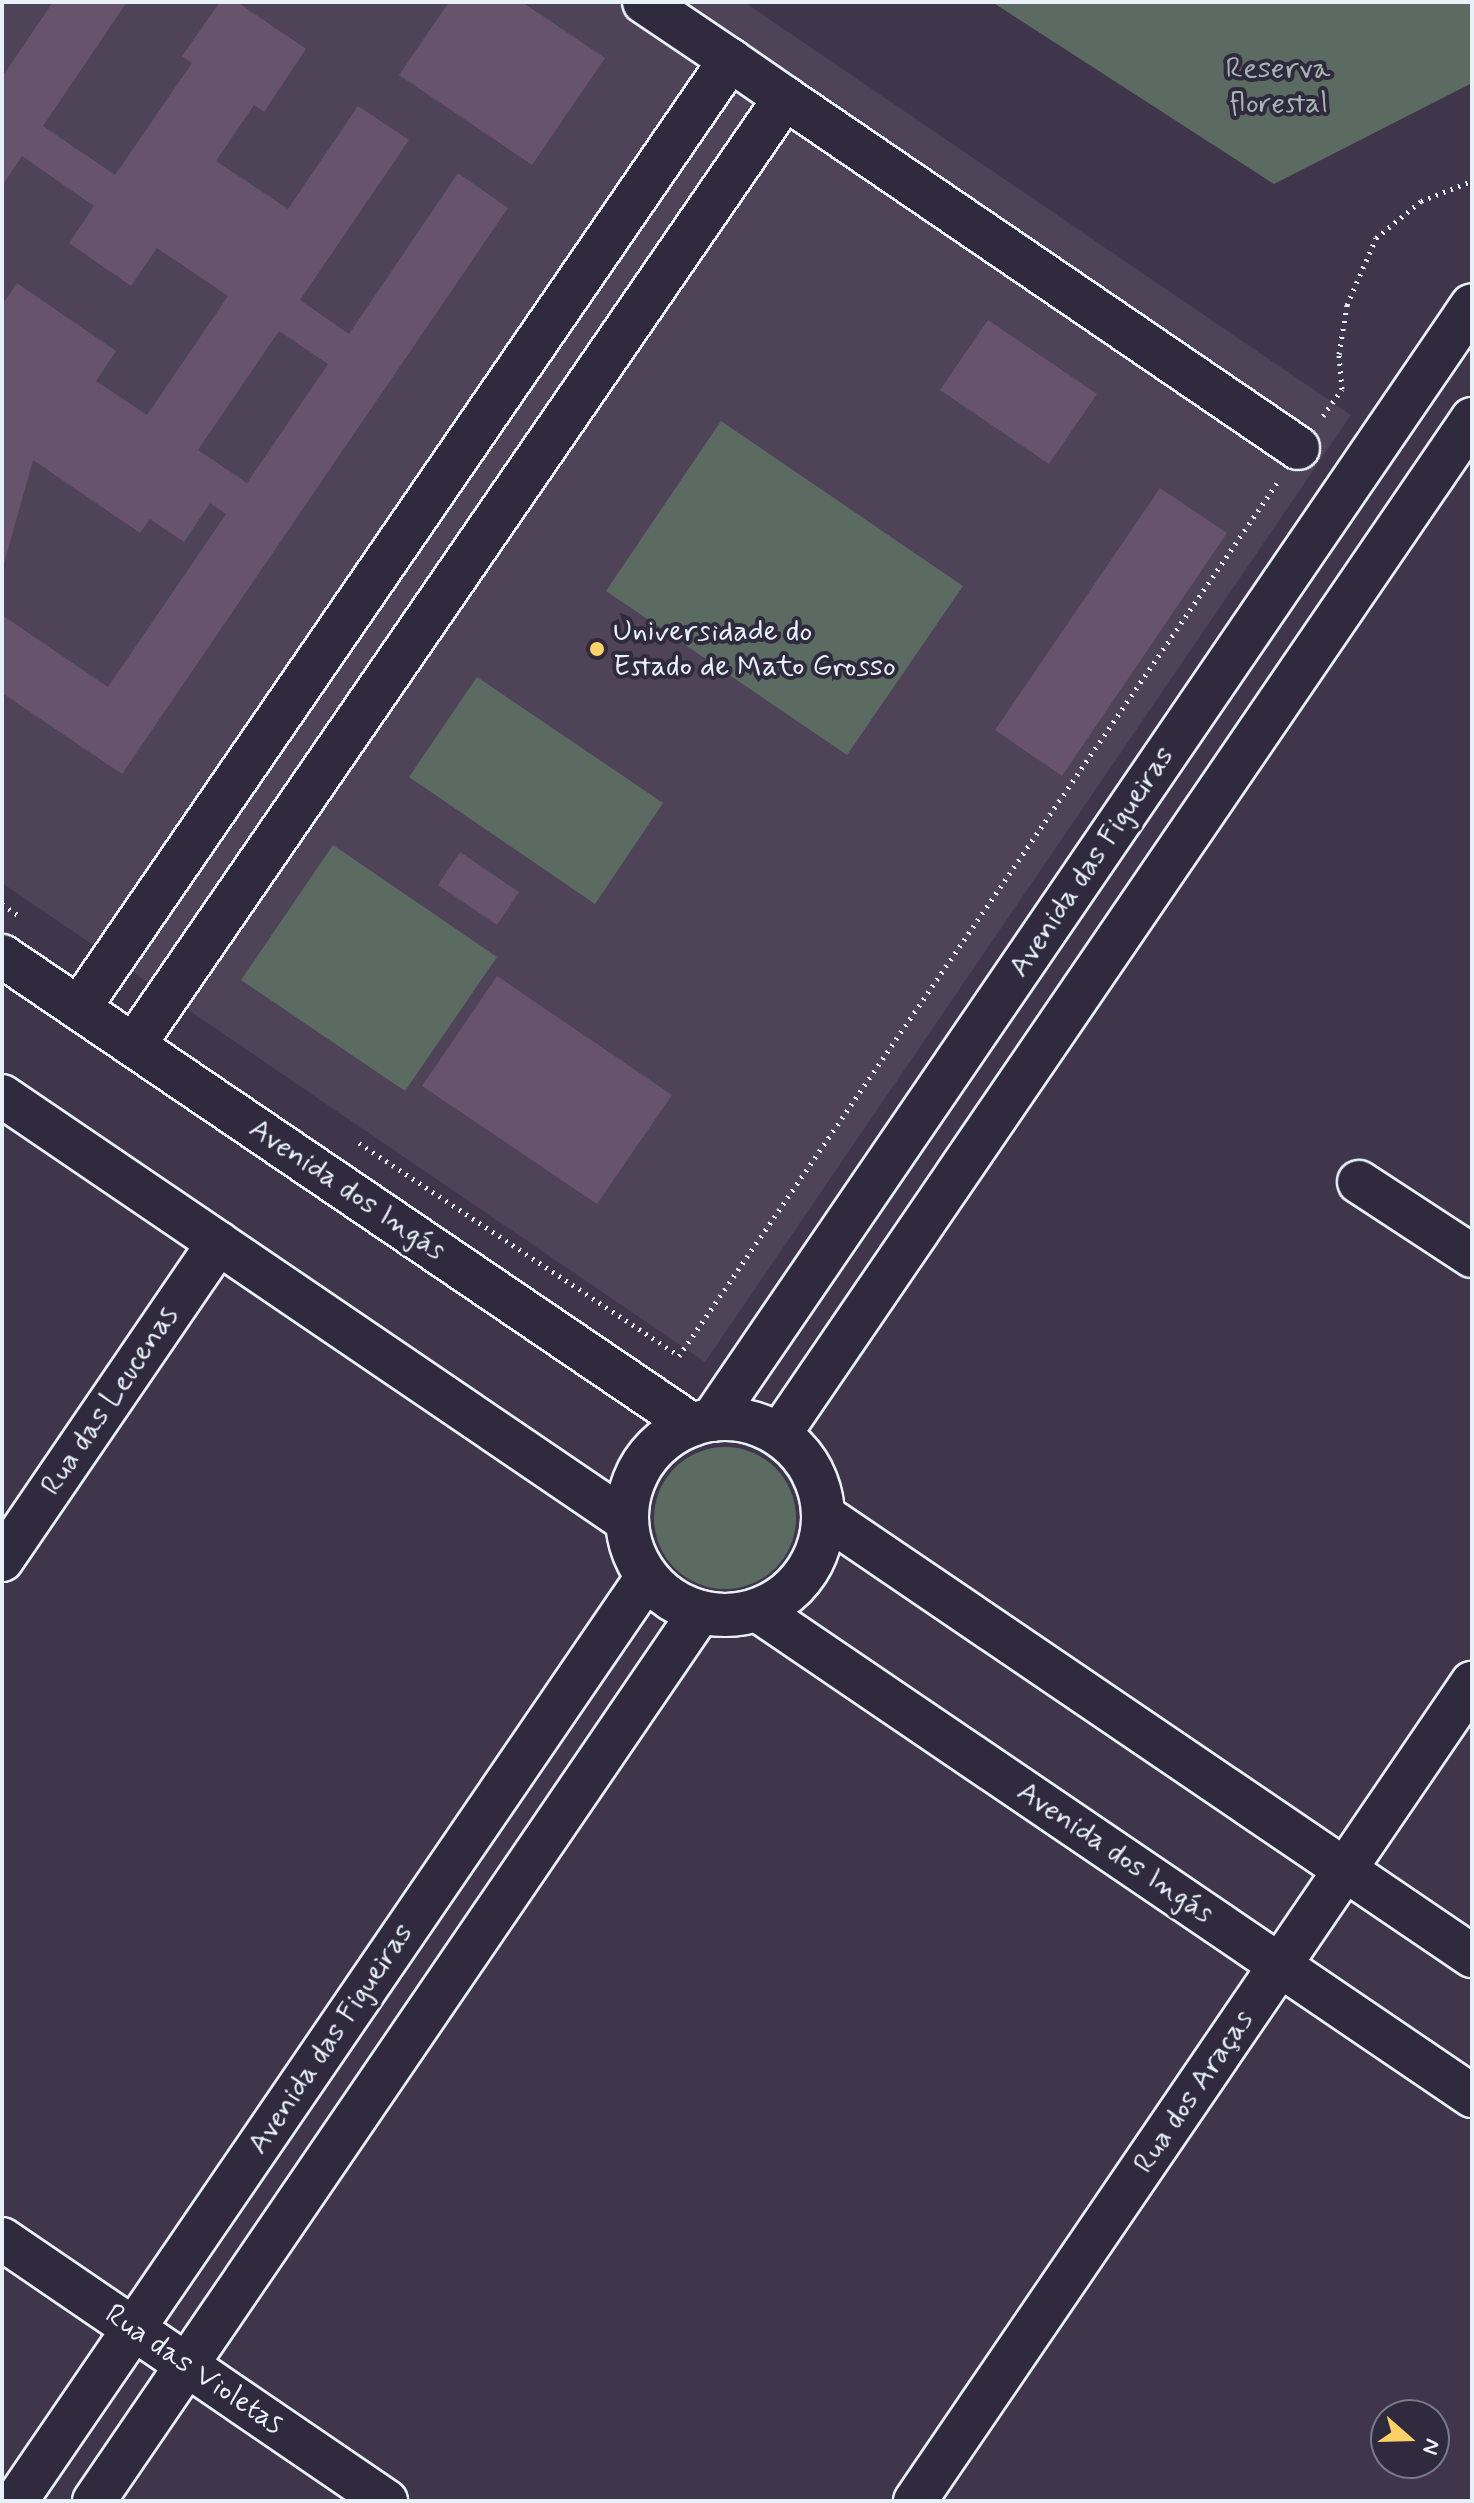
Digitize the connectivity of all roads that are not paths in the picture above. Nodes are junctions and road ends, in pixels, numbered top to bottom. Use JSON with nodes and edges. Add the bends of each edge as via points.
{"nodes":[{"id":1,"x":644,"y":2,"type":"edge"},
{"id":2,"x":730,"y":60,"type":"junction"},
{"id":3,"x":785,"y":98,"type":"junction"},
{"id":4,"x":1472,"y":305,"type":"edge"},
{"id":5,"x":1472,"y":419,"type":"edge"},
{"id":6,"x":1297,"y":452,"type":"road end"},
{"id":7,"x":2,"y":956,"type":"edge"},
{"id":8,"x":79,"y":1008,"type":"junction"},
{"id":9,"x":134,"y":1045,"type":"junction"},
{"id":10,"x":2,"y":1096,"type":"edge"},
{"id":11,"x":1359,"y":1182,"type":"dead end"},
{"id":12,"x":218,"y":1243,"type":"junction"},
{"id":13,"x":1472,"y":1256,"type":"edge"},
{"id":14,"x":702,"y":1422,"type":"junction"},
{"id":15,"x":779,"y":1435,"type":"junction"},
{"id":16,"x":823,"y":1515,"type":"junction"},
{"id":17,"x":627,"y":1521,"type":"junction"},
{"id":18,"x":2,"y":1560,"type":"edge"},
{"id":19,"x":647,"y":1577,"type":"junction"},
{"id":20,"x":757,"y":1610,"type":"junction"},
{"id":21,"x":700,"y":1612,"type":"junction"},
{"id":22,"x":1472,"y":1683,"type":"edge"},
{"id":23,"x":1345,"y":1870,"type":"junction"},
{"id":24,"x":1472,"y":1956,"type":"edge"},
{"id":25,"x":1280,"y":1965,"type":"junction"},
{"id":26,"x":1472,"y":2096,"type":"edge"},
{"id":27,"x":2,"y":2239,"type":"edge"},
{"id":28,"x":134,"y":2329,"type":"junction"},
{"id":29,"x":187,"y":2365,"type":"junction"},
{"id":30,"x":16,"y":2501,"type":"edge"},
{"id":31,"x":94,"y":2501,"type":"edge"},
{"id":32,"x":386,"y":2501,"type":"edge"},
{"id":33,"x":915,"y":2501,"type":"edge"}],
"edges":[{"from":1,"to":2,"type":"street"},
{"from":2,"to":3,"type":"street"},
{"from":2,"to":8,"type":"street"},
{"from":3,"to":6,"type":"street"},
{"from":3,"to":9,"type":"street"},
{"from":4,"to":14,"type":"street","name":"Avenida das Figueiras"},
{"from":5,"to":15,"type":"street"},
{"from":7,"to":8,"type":"street","name":"Avenida dos Ingás"},
{"from":8,"to":9,"type":"street","name":"Avenida dos Ingás"},
{"from":9,"to":14,"type":"street","name":"Avenida dos Ingás"},
{"from":10,"to":12,"type":"street"},
{"from":11,"to":13,"type":"street"},
{"from":12,"to":17,"type":"street"},
{"from":12,"to":18,"type":"street","name":"Rua das Leucenas"},
{"from":14,"to":15,"type":"street","name":"Avenida das Figueiras","via":[[736,1419]]},
{"from":14,"to":17,"type":"street","name":"Avenida das Figueiras","via":[[663,1440],[646,1459],[633,1482]]},
{"from":15,"to":16,"type":"street","name":"Avenida das Figueiras","via":[[815,1476]]},
{"from":16,"to":20,"type":"street","name":"Avenida das Figueiras","via":[[818,1552],[805,1575]]},
{"from":16,"to":23,"type":"street"},
{"from":17,"to":19,"type":"street","name":"Avenida das Figueiras","via":[[635,1558]]},
{"from":19,"to":21,"type":"street","name":"Avenida das Figueiras","via":[[667,1598]]},
{"from":19,"to":28,"type":"street","name":"Avenida das Figueiras"},
{"from":20,"to":21,"type":"street","name":"Avenida das Figueiras","via":[[728,1616]]},
{"from":20,"to":25,"type":"street","name":"Avenida dos Ingás"},
{"from":21,"to":29,"type":"street"},
{"from":22,"to":23,"type":"street","name":"Rua dos Araças"},
{"from":23,"to":24,"type":"street"},
{"from":23,"to":25,"type":"street","name":"Rua dos Araças"},
{"from":25,"to":26,"type":"street","name":"Avenida dos Ingás"},
{"from":25,"to":33,"type":"street","name":"Rua dos Araças"},
{"from":27,"to":28,"type":"street","name":"Rua das Violetas"},
{"from":28,"to":29,"type":"street","name":"Rua das Violetas"},
{"from":28,"to":30,"type":"street","name":"Avenida das Figueiras"},
{"from":29,"to":31,"type":"street"},
{"from":29,"to":32,"type":"street","name":"Rua das Violetas"}]}
